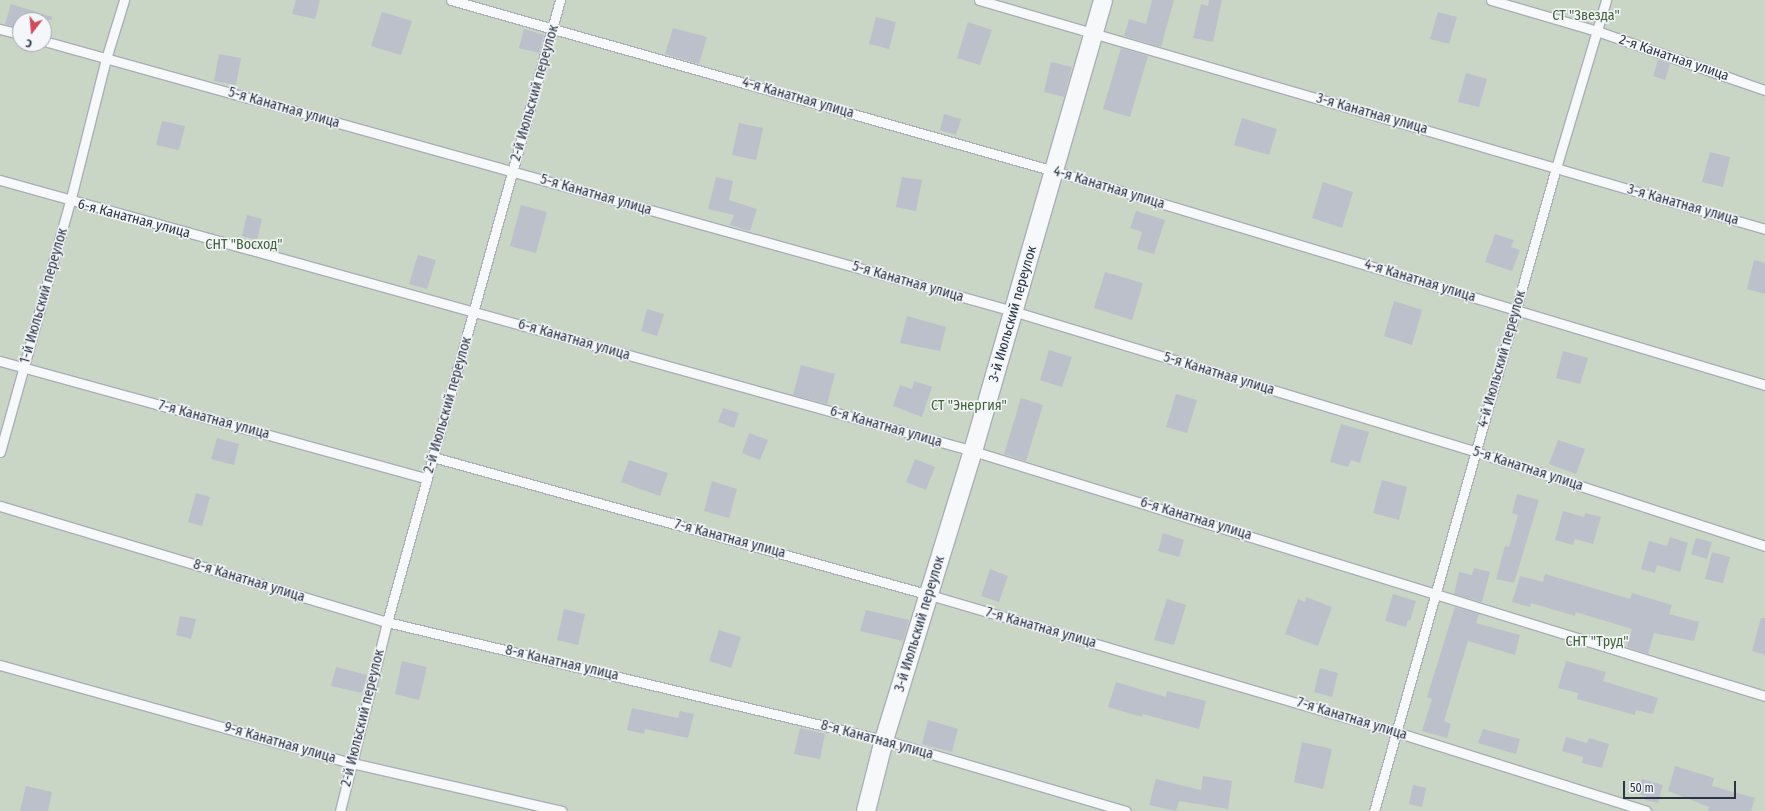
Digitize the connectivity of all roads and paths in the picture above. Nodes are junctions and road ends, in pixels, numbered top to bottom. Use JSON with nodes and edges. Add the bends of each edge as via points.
{"nodes":[{"id":1,"x":124,"y":0,"type":"edge"},
{"id":2,"x":451,"y":0,"type":"edge"},
{"id":3,"x":560,"y":0,"type":"edge"},
{"id":4,"x":979,"y":0,"type":"edge"},
{"id":5,"x":1103,"y":0,"type":"edge"},
{"id":6,"x":1491,"y":0,"type":"edge"},
{"id":7,"x":1606,"y":0,"type":"edge"},
{"id":8,"x":552,"y":28,"type":"junction"},
{"id":9,"x":0,"y":29,"type":"edge"},
{"id":10,"x":1597,"y":31,"type":"junction"},
{"id":11,"x":12,"y":32,"type":"edge"},
{"id":12,"x":1094,"y":33,"type":"junction"},
{"id":13,"x":52,"y":43,"type":"edge"},
{"id":14,"x":106,"y":59,"type":"junction"},
{"id":15,"x":1765,"y":90,"type":"edge"},
{"id":16,"x":1556,"y":168,"type":"junction"},
{"id":17,"x":1054,"y":171,"type":"junction"},
{"id":18,"x":512,"y":172,"type":"junction"},
{"id":19,"x":0,"y":180,"type":"edge"},
{"id":20,"x":70,"y":202,"type":"junction"},
{"id":21,"x":1765,"y":229,"type":"edge"},
{"id":22,"x":1516,"y":310,"type":"junction"},
{"id":23,"x":1013,"y":311,"type":"junction"},
{"id":24,"x":474,"y":312,"type":"junction"},
{"id":25,"x":0,"y":361,"type":"edge"},
{"id":26,"x":23,"y":368,"type":"junction"},
{"id":27,"x":1765,"y":386,"type":"edge"},
{"id":28,"x":973,"y":451,"type":"junction"},
{"id":29,"x":0,"y":452,"type":"edge"},
{"id":30,"x":1476,"y":452,"type":"junction"},
{"id":31,"x":433,"y":457,"type":"junction"},
{"id":32,"x":427,"y":479,"type":"junction"},
{"id":33,"x":0,"y":506,"type":"edge"},
{"id":34,"x":1765,"y":546,"type":"edge"},
{"id":35,"x":1436,"y":593,"type":"junction"},
{"id":36,"x":930,"y":595,"type":"junction"},
{"id":37,"x":387,"y":622,"type":"junction"},
{"id":38,"x":0,"y":665,"type":"edge"},
{"id":39,"x":1765,"y":696,"type":"edge"},
{"id":40,"x":1396,"y":732,"type":"junction"},
{"id":41,"x":884,"y":740,"type":"junction"},
{"id":42,"x":352,"y":763,"type":"junction"},
{"id":43,"x":340,"y":811,"type":"edge"},
{"id":44,"x":562,"y":811,"type":"edge"},
{"id":45,"x":866,"y":811,"type":"edge"},
{"id":46,"x":1126,"y":811,"type":"edge"},
{"id":47,"x":1374,"y":811,"type":"edge"},
{"id":48,"x":1646,"y":811,"type":"edge"}],
"edges":[{"from":1,"to":14,"type":"lane","name":"1-й Июльский переулок"},
{"from":2,"to":8,"type":"lane","name":"4-я Канатная улица"},
{"from":3,"to":8,"type":"lane","name":"2-й Июльский переулок"},
{"from":4,"to":12,"type":"lane","name":"3-я Канатная улица"},
{"from":5,"to":12,"type":"street","name":"3-й Июльский переулок"},
{"from":6,"to":10,"type":"lane","name":"2-я Канатная улица"},
{"from":7,"to":10,"type":"lane","name":"4-й Июльский переулок"},
{"from":8,"to":17,"type":"lane","name":"4-я Канатная улица"},
{"from":8,"to":18,"type":"lane","name":"2-й Июльский переулок"},
{"from":9,"to":11,"type":"lane"},
{"from":10,"to":15,"type":"lane","name":"2-я Канатная улица"},
{"from":10,"to":16,"type":"lane","name":"4-й Июльский переулок"},
{"from":12,"to":16,"type":"lane","name":"3-я Канатная улица"},
{"from":12,"to":17,"type":"street","name":"3-й Июльский переулок"},
{"from":13,"to":14,"type":"lane","name":"5-я Канатная улица"},
{"from":14,"to":18,"type":"lane","name":"5-я Канатная улица"},
{"from":14,"to":20,"type":"lane","name":"1-й Июльский переулок"},
{"from":16,"to":21,"type":"lane","name":"3-я Канатная улица"},
{"from":16,"to":22,"type":"lane","name":"4-й Июльский переулок"},
{"from":17,"to":22,"type":"lane","name":"4-я Канатная улица"},
{"from":17,"to":23,"type":"street","name":"3-й Июльский переулок"},
{"from":18,"to":23,"type":"lane","name":"5-я Канатная улица"},
{"from":18,"to":24,"type":"lane","name":"2-й Июльский переулок"},
{"from":19,"to":20,"type":"lane","name":"6-я Канатная улица"},
{"from":20,"to":24,"type":"lane","name":"6-я Канатная улица"},
{"from":20,"to":26,"type":"lane","name":"1-й Июльский переулок"},
{"from":22,"to":27,"type":"lane","name":"4-я Канатная улица"},
{"from":22,"to":30,"type":"lane","name":"4-й Июльский переулок"},
{"from":23,"to":28,"type":"street","name":"3-й Июльский переулок"},
{"from":23,"to":30,"type":"lane","name":"5-я Канатная улица"},
{"from":24,"to":28,"type":"lane","name":"6-я Канатная улица"},
{"from":24,"to":31,"type":"lane","name":"2-й Июльский переулок"},
{"from":25,"to":26,"type":"lane","name":"7-я Канатная улица"},
{"from":26,"to":29,"type":"lane","name":"1-й Июльский переулок"},
{"from":26,"to":32,"type":"lane","name":"7-я Канатная улица"},
{"from":28,"to":35,"type":"lane","name":"6-я Канатная улица"},
{"from":28,"to":36,"type":"street","name":"3-й Июльский переулок"},
{"from":30,"to":34,"type":"lane","name":"5-я Канатная улица"},
{"from":30,"to":35,"type":"lane","name":"4-й Июльский переулок"},
{"from":31,"to":32,"type":"lane","name":"2-й Июльский переулок"},
{"from":31,"to":36,"type":"lane","name":"7-я Канатная улица"},
{"from":32,"to":37,"type":"lane","name":"2-й Июльский переулок"},
{"from":33,"to":37,"type":"lane","name":"8-я Канатная улица"},
{"from":35,"to":39,"type":"lane","name":"6-я Канатная улица"},
{"from":35,"to":40,"type":"lane","name":"4-й Июльский переулок"},
{"from":36,"to":40,"type":"lane","name":"7-я Канатная улица"},
{"from":36,"to":41,"type":"street","name":"3-й Июльский переулок"},
{"from":37,"to":41,"type":"lane","name":"8-я Канатная улица"},
{"from":37,"to":42,"type":"lane","name":"2-й Июльский переулок"},
{"from":38,"to":42,"type":"lane","name":"9-я Канатная улица"},
{"from":40,"to":47,"type":"lane","name":"4-й Июльский переулок"},
{"from":40,"to":48,"type":"lane","name":"7-я Канатная улица"},
{"from":41,"to":45,"type":"street","name":"3-й Июльский переулок"},
{"from":41,"to":46,"type":"lane","name":"8-я Канатная улица"},
{"from":42,"to":43,"type":"lane","name":"2-й Июльский переулок"},
{"from":42,"to":44,"type":"lane","name":"9-я Канатная улица"}]}
